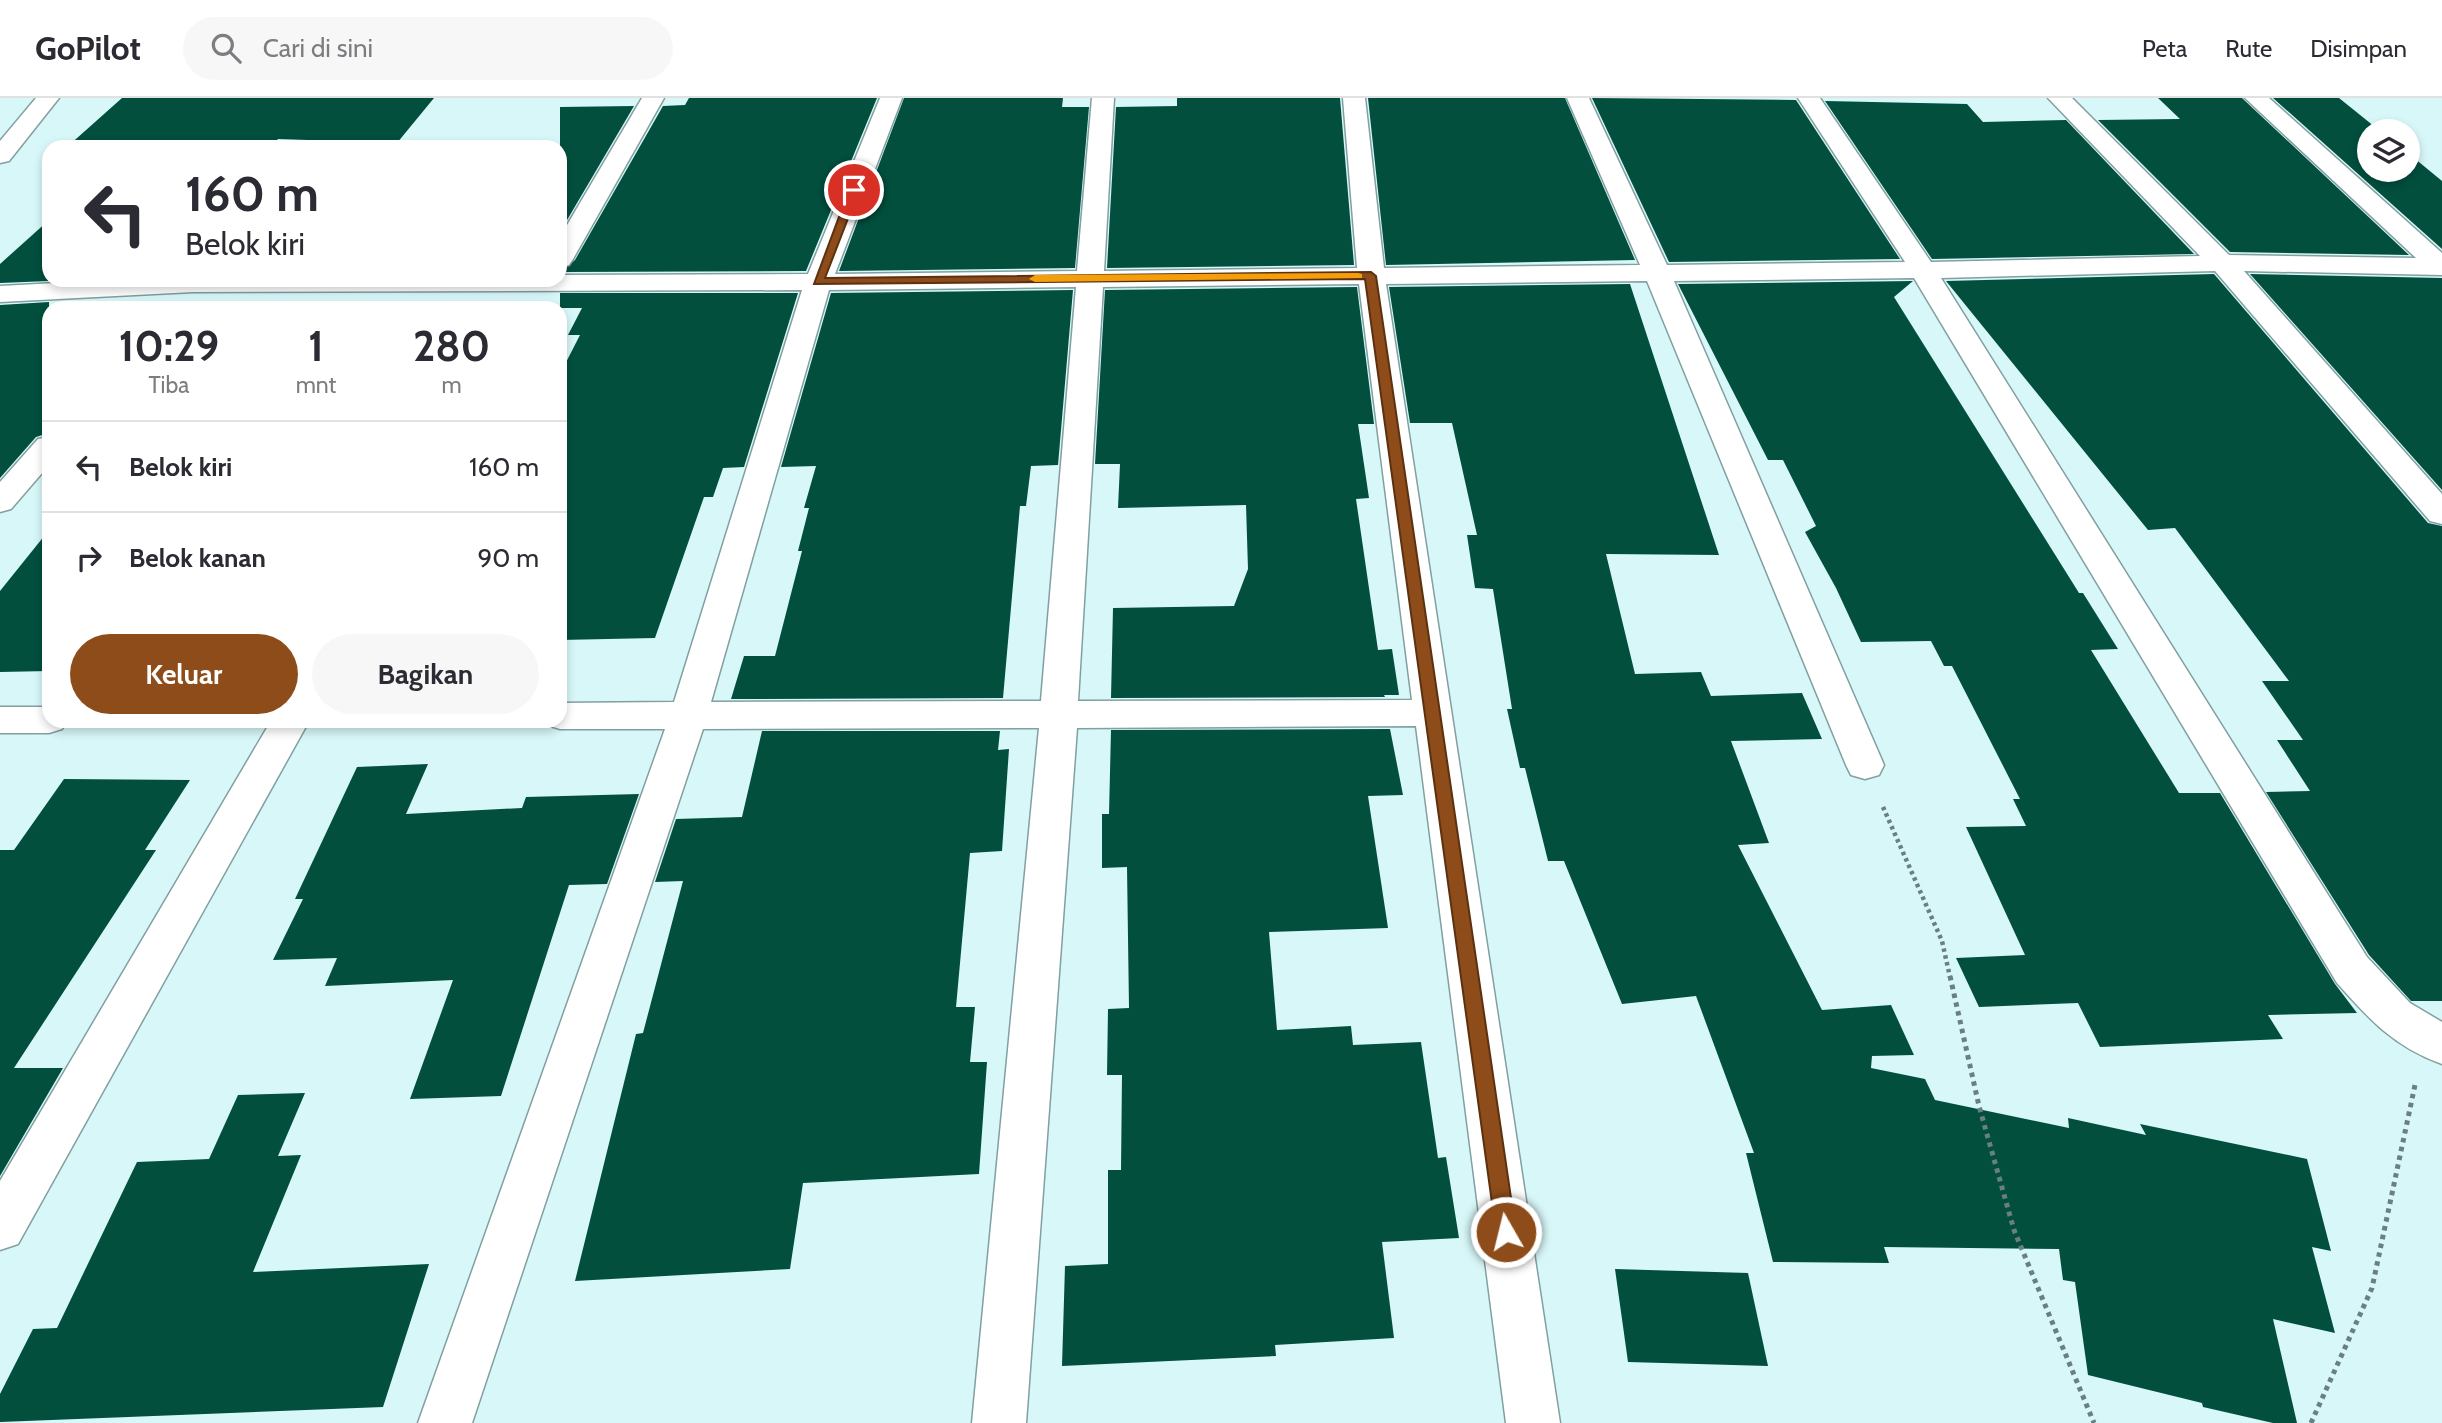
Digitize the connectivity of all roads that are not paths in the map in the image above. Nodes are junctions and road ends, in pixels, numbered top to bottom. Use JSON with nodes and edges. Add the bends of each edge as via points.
{"nodes":[{"id":1,"x":48,"y":98,"type":"edge"},
{"id":2,"x":653,"y":98,"type":"edge"},
{"id":3,"x":891,"y":98,"type":"edge"},
{"id":4,"x":1103,"y":98,"type":"edge"},
{"id":5,"x":1354,"y":98,"type":"edge"},
{"id":6,"x":1578,"y":98,"type":"edge"},
{"id":7,"x":1809,"y":98,"type":"edge"},
{"id":8,"x":2059,"y":98,"type":"edge"},
{"id":9,"x":2256,"y":98,"type":"edge"},
{"id":10,"x":0,"y":156,"type":"edge"},
{"id":11,"x":567,"y":248,"type":"edge"},
{"id":12,"x":2222,"y":263,"type":"junction"},
{"id":13,"x":2442,"y":267,"type":"edge"},
{"id":14,"x":1923,"y":270,"type":"junction"},
{"id":15,"x":1657,"y":272,"type":"junction"},
{"id":16,"x":567,"y":274,"type":"edge"},
{"id":17,"x":1371,"y":276,"type":"junction"},
{"id":18,"x":1089,"y":278,"type":"junction"},
{"id":19,"x":818,"y":282,"type":"junction"},
{"id":20,"x":135,"y":287,"type":"edge"},
{"id":21,"x":190,"y":287,"type":"edge"},
{"id":22,"x":0,"y":294,"type":"edge"},
{"id":23,"x":178,"y":301,"type":"edge"},
{"id":24,"x":42,"y":454,"type":"edge"},
{"id":25,"x":0,"y":502,"type":"edge"},
{"id":26,"x":2442,"y":513,"type":"edge"},
{"id":27,"x":1059,"y":712,"type":"junction"},
{"id":28,"x":1434,"y":713,"type":"junction"},
{"id":29,"x":689,"y":715,"type":"junction"},
{"id":30,"x":567,"y":716,"type":"edge"},
{"id":31,"x":0,"y":720,"type":"edge"},
{"id":32,"x":42,"y":720,"type":"edge"},
{"id":33,"x":286,"y":728,"type":"edge"},
{"id":34,"x":1865,"y":765,"type":"road end"},
{"id":35,"x":2441,"y":1045,"type":"edge"},
{"id":36,"x":0,"y":1227,"type":"edge"},
{"id":37,"x":445,"y":1423,"type":"edge"},
{"id":38,"x":999,"y":1423,"type":"edge"},
{"id":39,"x":1533,"y":1423,"type":"edge"}],
"edges":[{"from":1,"to":10,"type":"street"},
{"from":2,"to":11,"type":"street"},
{"from":3,"to":19,"type":"street"},
{"from":4,"to":18,"type":"street"},
{"from":5,"to":17,"type":"street"},
{"from":6,"to":15,"type":"street"},
{"from":7,"to":14,"type":"street"},
{"from":8,"to":12,"type":"street"},
{"from":9,"to":13,"type":"street"},
{"from":12,"to":13,"type":"street"},
{"from":12,"to":14,"type":"street"},
{"from":12,"to":26,"type":"street"},
{"from":14,"to":15,"type":"street"},
{"from":14,"to":35,"type":"street","via":[[2352,970],[2394,1016]]},
{"from":15,"to":17,"type":"street"},
{"from":15,"to":34,"type":"street"},
{"from":16,"to":19,"type":"street"},
{"from":17,"to":18,"type":"street"},
{"from":17,"to":28,"type":"street"},
{"from":18,"to":19,"type":"street"},
{"from":18,"to":27,"type":"street"},
{"from":19,"to":29,"type":"street"},
{"from":20,"to":22,"type":"street"},
{"from":21,"to":23,"type":"street"},
{"from":24,"to":25,"type":"street"},
{"from":27,"to":28,"type":"street"},
{"from":27,"to":29,"type":"street"},
{"from":27,"to":38,"type":"street"},
{"from":28,"to":39,"type":"street"},
{"from":29,"to":30,"type":"street"},
{"from":29,"to":37,"type":"street"},
{"from":31,"to":32,"type":"street"},
{"from":33,"to":36,"type":"street"}]}
